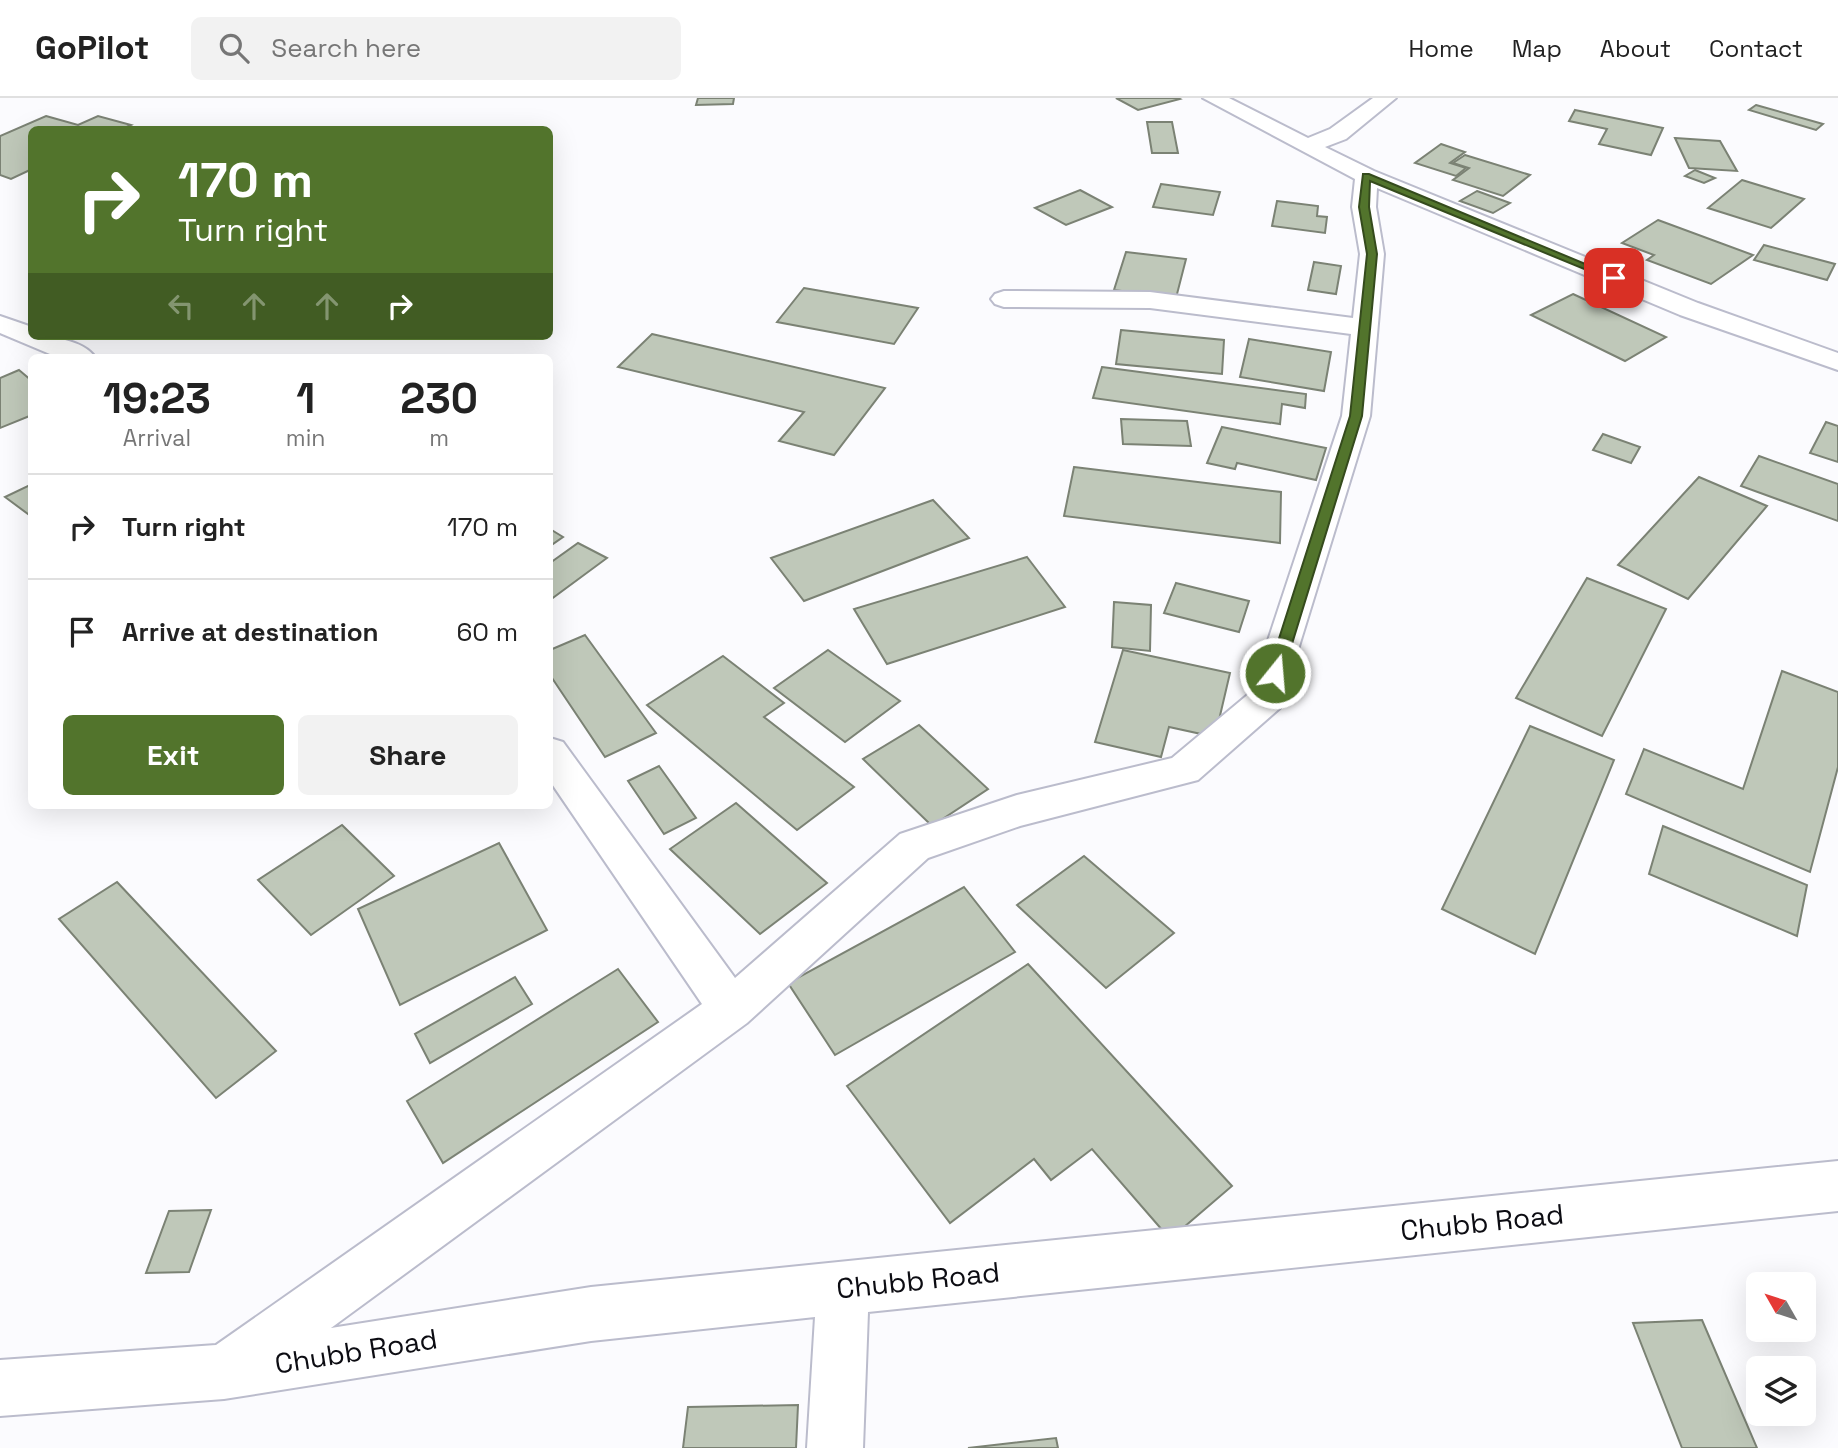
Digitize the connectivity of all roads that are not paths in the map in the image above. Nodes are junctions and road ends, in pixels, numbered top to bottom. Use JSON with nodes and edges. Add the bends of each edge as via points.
{"nodes":[{"id":1,"x":1213,"y":98,"type":"edge"},
{"id":2,"x":1386,"y":98,"type":"edge"},
{"id":3,"x":1307,"y":146,"type":"junction"},
{"id":4,"x":1366,"y":176,"type":"junction"},
{"id":5,"x":1004,"y":299,"type":"dead end"},
{"id":6,"x":0,"y":324,"type":"edge"},
{"id":7,"x":1365,"y":328,"type":"junction"},
{"id":8,"x":28,"y":335,"type":"edge"},
{"id":9,"x":39,"y":340,"type":"edge"},
{"id":10,"x":74,"y":354,"type":"edge"},
{"id":11,"x":1838,"y":362,"type":"edge"},
{"id":12,"x":553,"y":756,"type":"edge"},
{"id":13,"x":731,"y":1009,"type":"junction"},
{"id":14,"x":1838,"y":1186,"type":"edge"},
{"id":15,"x":843,"y":1288,"type":"junction"},
{"id":16,"x":224,"y":1372,"type":"junction"},
{"id":17,"x":0,"y":1388,"type":"edge"},
{"id":18,"x":835,"y":1448,"type":"edge"}],
"edges":[{"from":1,"to":3,"type":"street"},
{"from":2,"to":3,"type":"street","via":[[1338,134]]},
{"from":3,"to":4,"type":"street"},
{"from":4,"to":7,"type":"street","via":[[1364,207],[1372,254]]},
{"from":4,"to":11,"type":"street","via":[[1689,309]]},
{"from":5,"to":7,"type":"street","via":[[1150,300]]},
{"from":6,"to":8,"type":"street"},
{"from":7,"to":13,"type":"street","via":[[1356,416],[1267,699],[1184,770],[1017,811],[914,846]]},
{"from":9,"to":10,"type":"street"},
{"from":12,"to":13,"type":"street"},
{"from":13,"to":16,"type":"street"},
{"from":14,"to":15,"type":"street","name":"Chubb Road"},
{"from":15,"to":16,"type":"street","name":"Chubb Road","via":[[592,1314]]},
{"from":15,"to":18,"type":"street"},
{"from":16,"to":17,"type":"street","name":"Chubb Road"}]}
